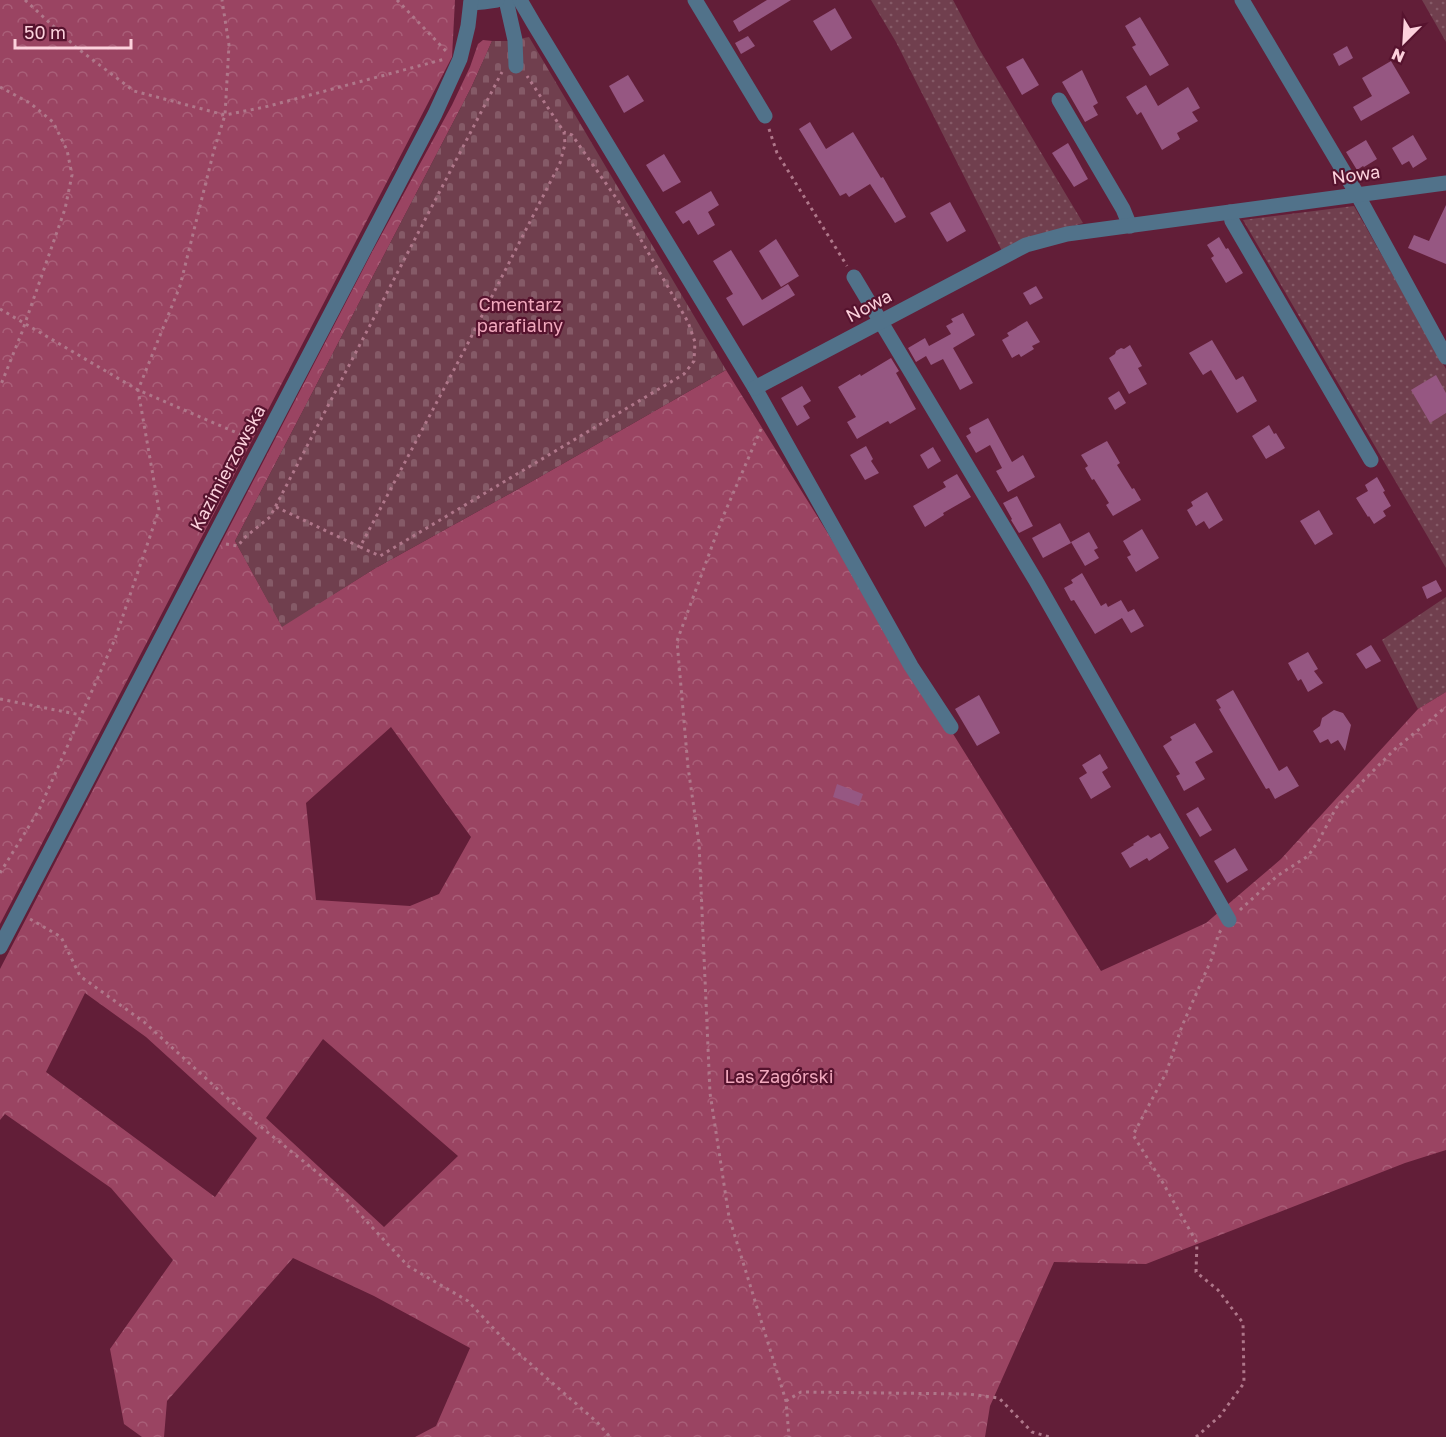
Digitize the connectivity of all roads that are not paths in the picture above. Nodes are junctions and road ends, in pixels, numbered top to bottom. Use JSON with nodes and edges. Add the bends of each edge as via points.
{"nodes":[{"id":1,"x":497,"y":0,"type":"edge"},
{"id":2,"x":506,"y":0,"type":"edge"},
{"id":3,"x":520,"y":0,"type":"edge"},
{"id":4,"x":695,"y":0,"type":"edge"},
{"id":5,"x":1242,"y":0,"type":"edge"},
{"id":6,"x":471,"y":1,"type":"edge"},
{"id":7,"x":516,"y":66,"type":"road end"},
{"id":8,"x":1059,"y":100,"type":"dead end"},
{"id":9,"x":765,"y":116,"type":"road end"},
{"id":10,"x":1446,"y":183,"type":"edge"},
{"id":11,"x":1357,"y":194,"type":"junction"},
{"id":12,"x":1230,"y":212,"type":"junction"},
{"id":13,"x":1130,"y":225,"type":"junction"},
{"id":14,"x":854,"y":277,"type":"road end"},
{"id":15,"x":881,"y":322,"type":"junction"},
{"id":16,"x":1446,"y":357,"type":"edge"},
{"id":17,"x":755,"y":388,"type":"junction"},
{"id":18,"x":1371,"y":460,"type":"dead end"},
{"id":19,"x":951,"y":727,"type":"dead end"},
{"id":20,"x":1229,"y":920,"type":"road end"},
{"id":21,"x":0,"y":947,"type":"edge"}],
"edges":[{"from":1,"to":6,"type":"street"},
{"from":2,"to":7,"type":"street"},
{"from":3,"to":17,"type":"street"},
{"from":4,"to":9,"type":"street"},
{"from":5,"to":11,"type":"street"},
{"from":6,"to":21,"type":"street","name":"Kazimierzowska","via":[[460,59],[435,114]]},
{"from":8,"to":13,"type":"street"},
{"from":10,"to":11,"type":"street","name":"Nowa"},
{"from":11,"to":12,"type":"street","name":"Nowa"},
{"from":11,"to":16,"type":"street"},
{"from":12,"to":13,"type":"street","name":"Nowa"},
{"from":12,"to":18,"type":"street"},
{"from":13,"to":15,"type":"street","name":"Nowa","via":[[1067,234],[1026,245]]},
{"from":14,"to":15,"type":"street"},
{"from":15,"to":17,"type":"street","name":"Nowa"},
{"from":15,"to":20,"type":"street","via":[[1036,581]]},
{"from":17,"to":19,"type":"street","via":[[911,666]]}]}
